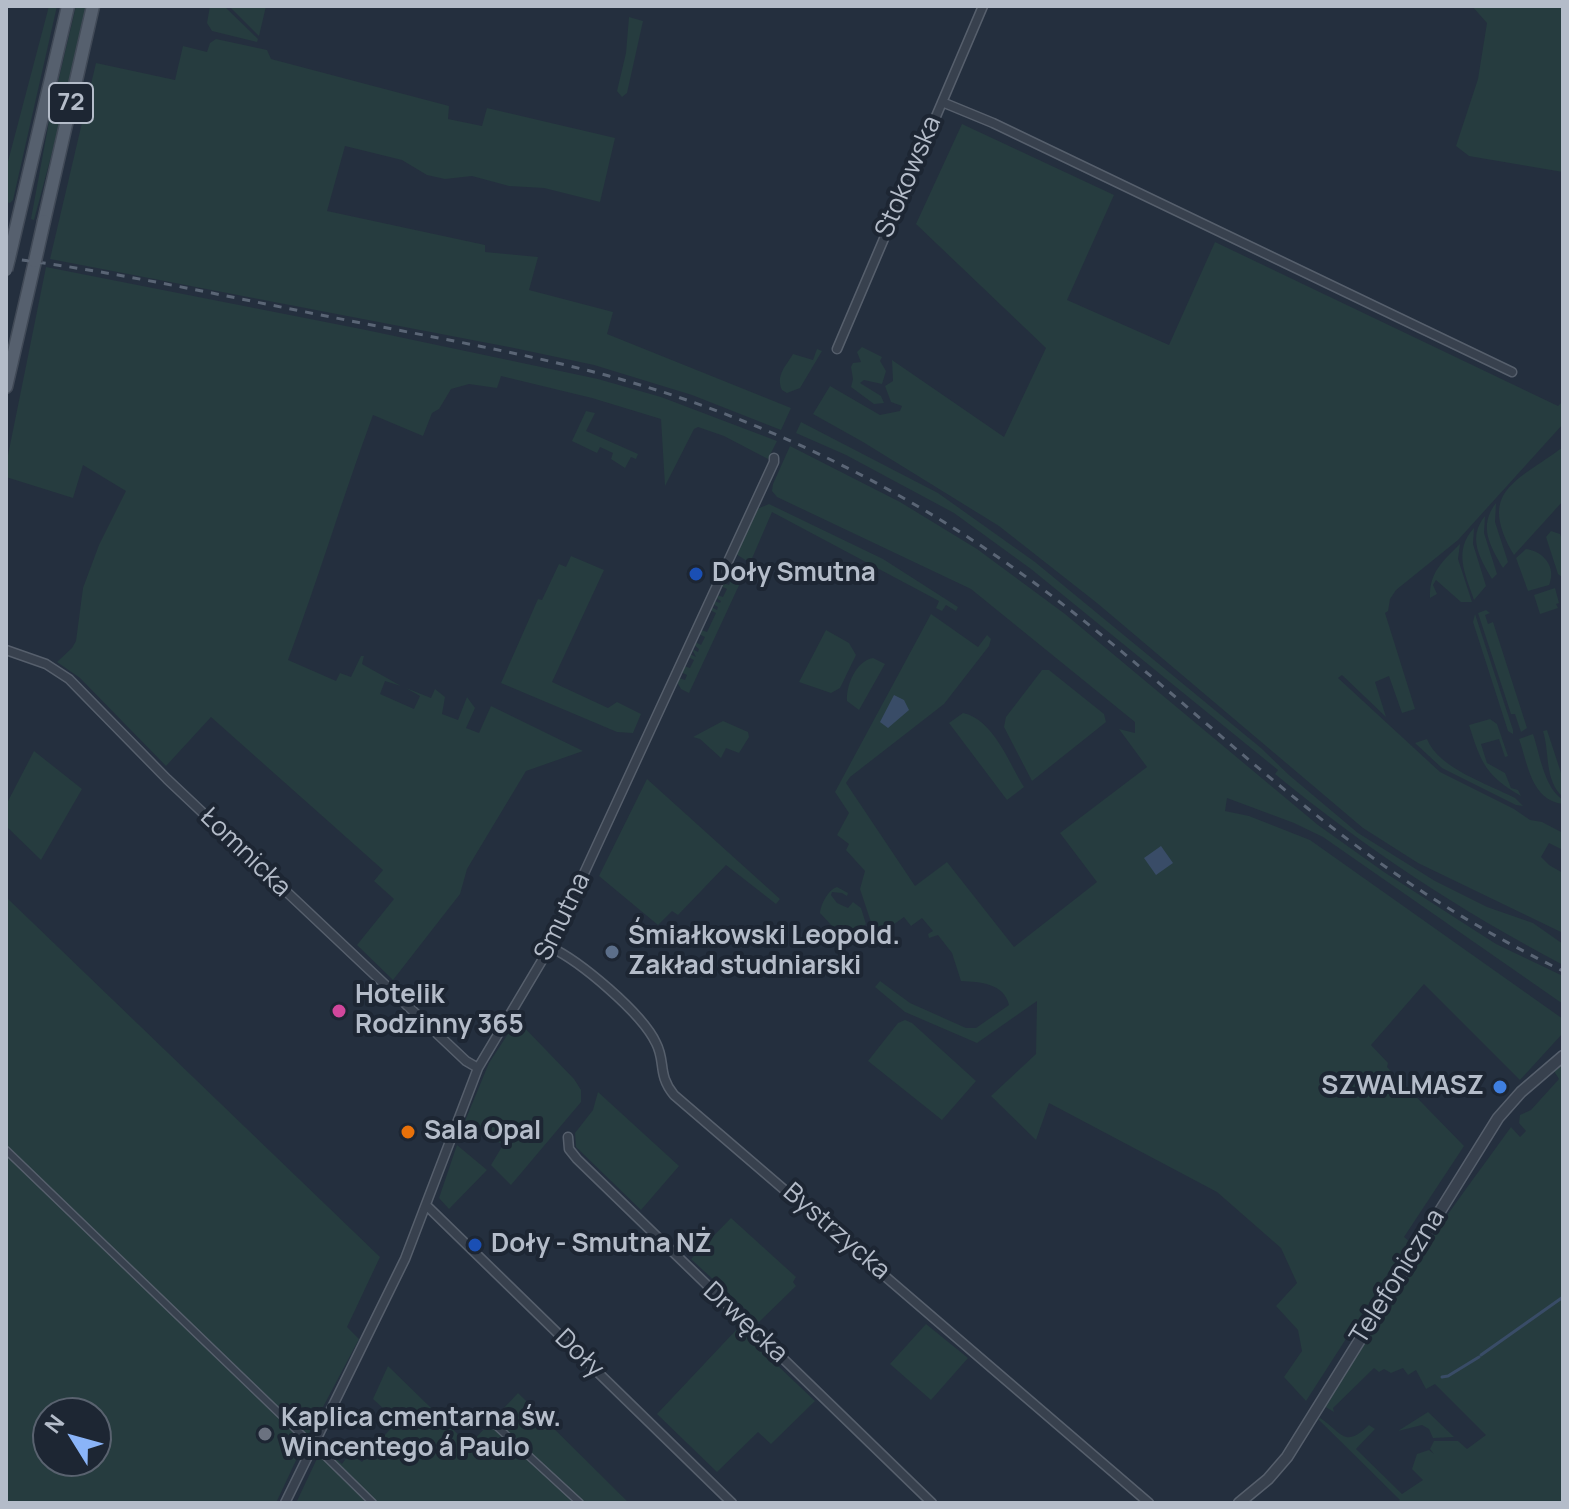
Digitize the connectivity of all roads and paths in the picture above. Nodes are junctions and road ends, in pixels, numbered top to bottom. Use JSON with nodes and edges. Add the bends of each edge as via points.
{"nodes":[{"id":1,"x":68,"y":6,"type":"edge"},
{"id":2,"x":93,"y":6,"type":"edge"},
{"id":3,"x":983,"y":6,"type":"edge"},
{"id":4,"x":942,"y":102,"type":"junction"},
{"id":5,"x":7,"y":264,"type":"edge"},
{"id":6,"x":837,"y":349,"type":"dead end"},
{"id":7,"x":1512,"y":372,"type":"dead end"},
{"id":8,"x":6,"y":387,"type":"edge"},
{"id":9,"x":774,"y":458,"type":"dead end"},
{"id":10,"x":6,"y":650,"type":"edge"},
{"id":11,"x":550,"y":947,"type":"junction"},
{"id":12,"x":1563,"y":1056,"type":"edge"},
{"id":13,"x":478,"y":1068,"type":"junction"},
{"id":14,"x":568,"y":1137,"type":"dead end"},
{"id":15,"x":6,"y":1150,"type":"edge"},
{"id":16,"x":426,"y":1205,"type":"junction"},
{"id":17,"x":492,"y":1422,"type":"dead end"},
{"id":18,"x":306,"y":1439,"type":"dead end"},
{"id":19,"x":320,"y":1451,"type":"dead end"},
{"id":20,"x":285,"y":1503,"type":"edge"},
{"id":21,"x":373,"y":1503,"type":"edge"},
{"id":22,"x":580,"y":1503,"type":"edge"},
{"id":23,"x":732,"y":1503,"type":"edge"},
{"id":24,"x":932,"y":1503,"type":"edge"},
{"id":25,"x":1149,"y":1503,"type":"edge"},
{"id":26,"x":1239,"y":1503,"type":"edge"}],
"edges":[{"from":1,"to":5,"type":"main road","number":"72"},
{"from":2,"to":8,"type":"main road","number":"72","bridge":true},
{"from":3,"to":4,"type":"street","name":"Stokowska"},
{"from":4,"to":6,"type":"street","name":"Stokowska"},
{"from":4,"to":7,"type":"street"},
{"from":9,"to":11,"type":"street","name":"Smutna"},
{"from":10,"to":13,"type":"street","name":"Łomnicka","via":[[46,664],[69,679],[167,779]]},
{"from":11,"to":13,"type":"street","name":"Smutna"},
{"from":11,"to":25,"type":"street","name":"Bystrzycka","via":[[587,971],[648,1028],[659,1047],[663,1079],[674,1095]]},
{"from":12,"to":26,"type":"street","name":"Telefoniczna","via":[[1498,1118],[1287,1457]]},
{"from":13,"to":16,"type":"street","name":"Smutna"},
{"from":14,"to":24,"type":"street","name":"Drwęcka","via":[[577,1159]]},
{"from":15,"to":18,"type":"street"},
{"from":16,"to":20,"type":"street","name":"Smutna"},
{"from":16,"to":23,"type":"street","name":"Doły"},
{"from":17,"to":22,"type":"street"},
{"from":19,"to":21,"type":"street"}]}
